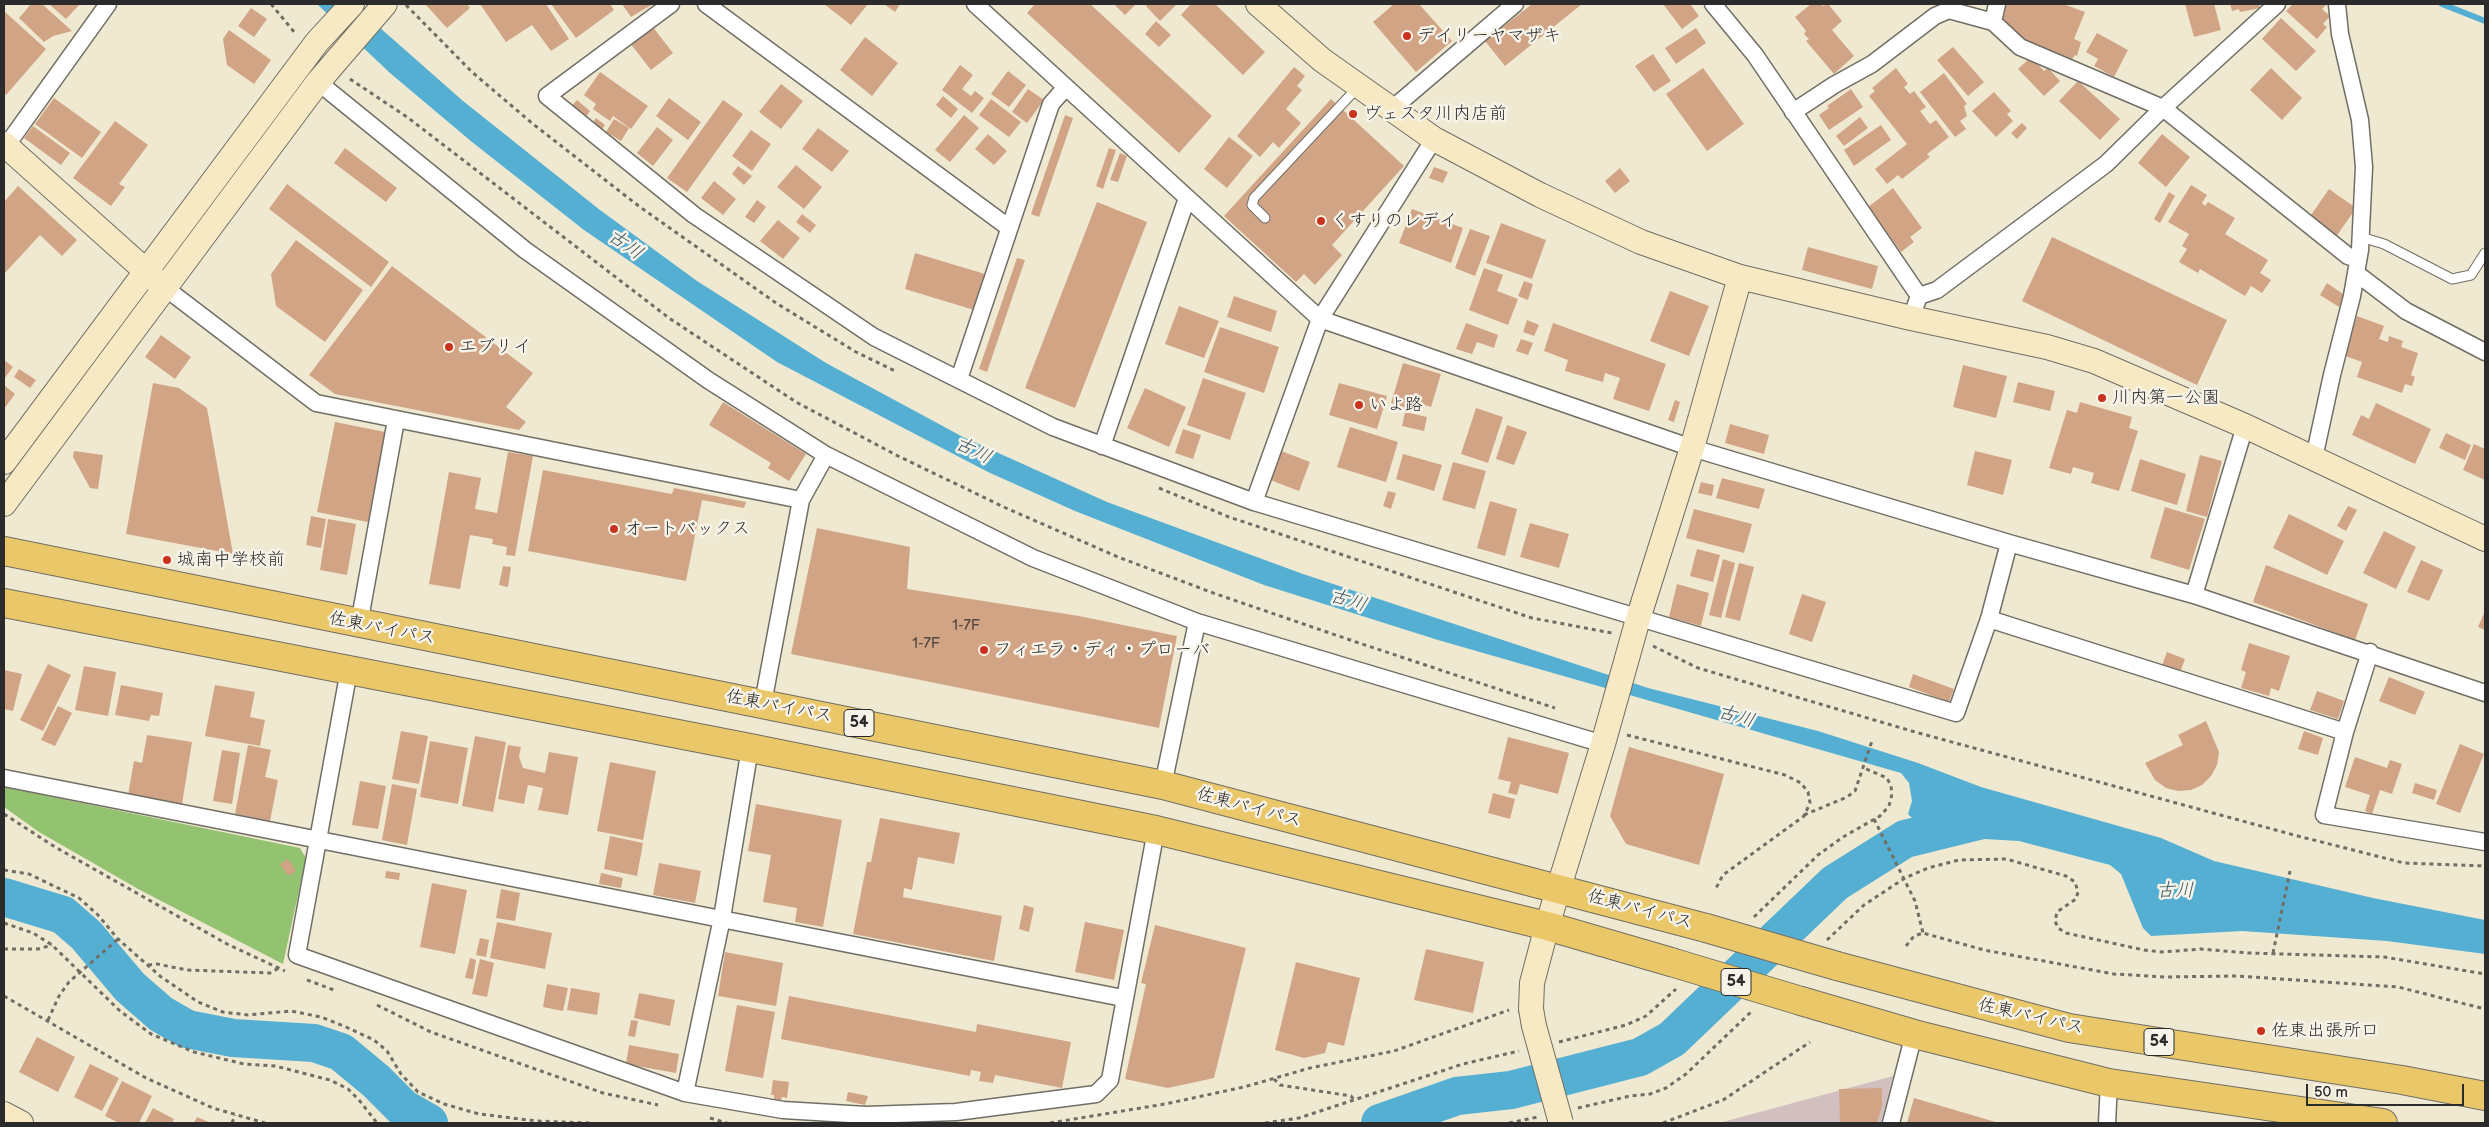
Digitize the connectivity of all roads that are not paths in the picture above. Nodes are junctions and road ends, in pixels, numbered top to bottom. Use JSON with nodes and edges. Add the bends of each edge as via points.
{"nodes":[{"id":1,"x":352,"y":4,"type":"edge"},
{"id":2,"x":384,"y":4,"type":"edge"},
{"id":3,"x":670,"y":4,"type":"edge"},
{"id":4,"x":706,"y":4,"type":"edge"},
{"id":5,"x":975,"y":4,"type":"edge"},
{"id":6,"x":1258,"y":4,"type":"edge"},
{"id":7,"x":1515,"y":4,"type":"edge"},
{"id":8,"x":1712,"y":4,"type":"edge"},
{"id":9,"x":1997,"y":4,"type":"edge"},
{"id":10,"x":2277,"y":4,"type":"edge"},
{"id":11,"x":2337,"y":4,"type":"edge"},
{"id":12,"x":104,"y":5,"type":"edge"},
{"id":13,"x":1993,"y":22,"type":"junction"},
{"id":14,"x":318,"y":82,"type":"junction"},
{"id":15,"x":1359,"y":86,"type":"junction"},
{"id":16,"x":1066,"y":87,"type":"junction"},
{"id":17,"x":2163,"y":108,"type":"junction"},
{"id":18,"x":1392,"y":109,"type":"junction"},
{"id":19,"x":1793,"y":112,"type":"junction"},
{"id":20,"x":1434,"y":139,"type":"junction"},
{"id":21,"x":4,"y":146,"type":"edge"},
{"id":22,"x":1187,"y":198,"type":"junction"},
{"id":23,"x":1265,"y":218,"type":"dead end"},
{"id":24,"x":1008,"y":227,"type":"junction"},
{"id":25,"x":2361,"y":237,"type":"junction"},
{"id":26,"x":2485,"y":252,"type":"edge"},
{"id":27,"x":2357,"y":266,"type":"junction"},
{"id":28,"x":144,"y":272,"type":"junction"},
{"id":29,"x":1740,"y":277,"type":"junction"},
{"id":30,"x":164,"y":286,"type":"junction"},
{"id":31,"x":1915,"y":307,"type":"junction"},
{"id":32,"x":1320,"y":319,"type":"junction"},
{"id":33,"x":2485,"y":352,"type":"edge"},
{"id":34,"x":959,"y":379,"type":"junction"},
{"id":35,"x":396,"y":420,"type":"junction"},
{"id":36,"x":2246,"y":426,"type":"junction"},
{"id":37,"x":1102,"y":446,"type":"junction"},
{"id":38,"x":1692,"y":448,"type":"junction"},
{"id":39,"x":826,"y":455,"type":"junction"},
{"id":40,"x":2314,"y":458,"type":"junction"},
{"id":41,"x":4,"y":462,"type":"edge"},
{"id":42,"x":800,"y":500,"type":"junction"},
{"id":43,"x":1254,"y":502,"type":"junction"},
{"id":44,"x":4,"y":504,"type":"edge"},
{"id":45,"x":2485,"y":539,"type":"edge"},
{"id":46,"x":2009,"y":543,"type":"junction"},
{"id":47,"x":4,"y":551,"type":"edge"},
{"id":48,"x":2194,"y":595,"type":"junction"},
{"id":49,"x":4,"y":603,"type":"edge"},
{"id":50,"x":1638,"y":619,"type":"junction"},
{"id":51,"x":1989,"y":619,"type":"junction"},
{"id":52,"x":1196,"y":622,"type":"junction"},
{"id":53,"x":359,"y":624,"type":"junction"},
{"id":54,"x":2370,"y":652,"type":"junction"},
{"id":55,"x":349,"y":670,"type":"junction"},
{"id":56,"x":2485,"y":693,"type":"edge"},
{"id":57,"x":763,"y":703,"type":"junction"},
{"id":58,"x":2345,"y":732,"type":"junction"},
{"id":59,"x":1611,"y":733,"type":"junction"},
{"id":60,"x":750,"y":748,"type":"junction"},
{"id":61,"x":4,"y":778,"type":"edge"},
{"id":62,"x":1163,"y":785,"type":"junction"},
{"id":63,"x":1156,"y":830,"type":"junction"},
{"id":64,"x":319,"y":840,"type":"junction"},
{"id":65,"x":2485,"y":842,"type":"edge"},
{"id":66,"x":1558,"y":888,"type":"junction"},
{"id":67,"x":722,"y":918,"type":"junction"},
{"id":68,"x":1547,"y":926,"type":"junction"},
{"id":69,"x":1123,"y":998,"type":"junction"},
{"id":70,"x":1914,"y":1034,"type":"junction"},
{"id":71,"x":2109,"y":1083,"type":"junction"},
{"id":72,"x":686,"y":1092,"type":"junction"},
{"id":73,"x":2485,"y":1096,"type":"edge"},
{"id":74,"x":4,"y":1114,"type":"edge"},
{"id":75,"x":1559,"y":1116,"type":"edge"},
{"id":76,"x":21,"y":1123,"type":"edge"},
{"id":77,"x":1891,"y":1123,"type":"edge"},
{"id":78,"x":2107,"y":1123,"type":"edge"},
{"id":79,"x":2383,"y":1123,"type":"edge"}],
"edges":[{"from":1,"to":28,"type":"street","via":[[308,40]]},
{"from":2,"to":14,"type":"street","via":[[340,67]]},
{"from":3,"to":34,"type":"street","via":[[547,96],[694,215],[874,336]]},
{"from":4,"to":24,"type":"street"},
{"from":5,"to":16,"type":"street"},
{"from":6,"to":15,"type":"street","via":[[1322,60]]},
{"from":7,"to":18,"type":"street"},
{"from":8,"to":19,"type":"street","via":[[1755,55]]},
{"from":9,"to":13,"type":"street"},
{"from":10,"to":17,"type":"street"},
{"from":11,"to":25,"type":"street","via":[[2340,34],[2360,120],[2364,166]]},
{"from":12,"to":21,"type":"street"},
{"from":13,"to":17,"type":"street","via":[[2020,47]]},
{"from":13,"to":19,"type":"street","via":[[1948,10],[1935,16],[1872,64],[1834,84]]},
{"from":14,"to":30,"type":"street"},
{"from":14,"to":39,"type":"street","via":[[525,250],[708,380]]},
{"from":15,"to":18,"type":"street"},
{"from":15,"to":23,"type":"lane","via":[[1254,198],[1252,204]]},
{"from":16,"to":22,"type":"street"},
{"from":16,"to":24,"type":"street","via":[[1051,104]]},
{"from":17,"to":27,"type":"street"},
{"from":17,"to":31,"type":"street","via":[[2106,164]]},
{"from":18,"to":20,"type":"street"},
{"from":19,"to":31,"type":"street"},
{"from":20,"to":29,"type":"street","via":[[1540,195],[1641,242]]},
{"from":20,"to":32,"type":"street"},
{"from":21,"to":28,"type":"street"},
{"from":22,"to":32,"type":"street"},
{"from":22,"to":37,"type":"street"},
{"from":24,"to":34,"type":"street"},
{"from":25,"to":26,"type":"lane","via":[[2384,244],[2452,280],[2471,275]]},
{"from":25,"to":27,"type":"street"},
{"from":27,"to":33,"type":"street","via":[[2406,311]]},
{"from":27,"to":40,"type":"street"},
{"from":28,"to":30,"type":"street"},
{"from":28,"to":41,"type":"street"},
{"from":29,"to":31,"type":"street"},
{"from":29,"to":38,"type":"street"},
{"from":30,"to":35,"type":"street","via":[[316,403]]},
{"from":30,"to":44,"type":"street"},
{"from":31,"to":36,"type":"street","via":[[2094,361]]},
{"from":32,"to":38,"type":"street"},
{"from":32,"to":43,"type":"street"},
{"from":34,"to":37,"type":"street","via":[[1053,427]]},
{"from":35,"to":42,"type":"street"},
{"from":35,"to":53,"type":"street"},
{"from":36,"to":40,"type":"street"},
{"from":36,"to":48,"type":"street"},
{"from":37,"to":43,"type":"street"},
{"from":38,"to":46,"type":"street"},
{"from":38,"to":50,"type":"street"},
{"from":39,"to":42,"type":"street"},
{"from":39,"to":52,"type":"street","via":[[1033,558]]},
{"from":40,"to":45,"type":"street"},
{"from":42,"to":57,"type":"street"},
{"from":43,"to":50,"type":"street"},
{"from":46,"to":48,"type":"street"},
{"from":46,"to":51,"type":"street"},
{"from":47,"to":53,"type":"highway","name":"佐東バイパス","number":"54"},
{"from":48,"to":54,"type":"street"},
{"from":49,"to":55,"type":"highway","number":"54"},
{"from":50,"to":51,"type":"street","via":[[1956,713]]},
{"from":50,"to":59,"type":"street","via":[[1638,645]]},
{"from":51,"to":58,"type":"street"},
{"from":52,"to":59,"type":"street"},
{"from":52,"to":62,"type":"street"},
{"from":53,"to":57,"type":"highway","name":"佐東バイパス","number":"54"},
{"from":54,"to":56,"type":"street"},
{"from":54,"to":58,"type":"street"},
{"from":55,"to":60,"type":"highway","number":"54"},
{"from":55,"to":64,"type":"street"},
{"from":57,"to":62,"type":"highway","name":"佐東バイパス","number":"54"},
{"from":58,"to":65,"type":"street","via":[[2324,815]]},
{"from":59,"to":66,"type":"street"},
{"from":60,"to":63,"type":"highway","number":"54"},
{"from":60,"to":67,"type":"street"},
{"from":61,"to":64,"type":"street"},
{"from":62,"to":66,"type":"highway","name":"佐東バイパス","number":"54"},
{"from":63,"to":68,"type":"highway","number":"54"},
{"from":63,"to":69,"type":"street"},
{"from":64,"to":67,"type":"street"},
{"from":64,"to":72,"type":"street","via":[[297,954]]},
{"from":66,"to":68,"type":"street"},
{"from":66,"to":73,"type":"highway","name":"佐東バイパス","number":"54","bridge":true,"via":[[1706,928],[1829,956],[2069,1028]]},
{"from":67,"to":69,"type":"street"},
{"from":67,"to":72,"type":"street"},
{"from":68,"to":70,"type":"highway","number":"54","bridge":true,"via":[[1676,973],[1802,1001]]},
{"from":68,"to":75,"type":"street","bridge":true,"via":[[1524,1009],[1534,1026]]},
{"from":69,"to":72,"type":"street","via":[[1110,1080],[1096,1094],[956,1112],[866,1115],[783,1110]]},
{"from":70,"to":71,"type":"highway","number":"54"},
{"from":70,"to":77,"type":"street"},
{"from":71,"to":78,"type":"street"},
{"from":71,"to":79,"type":"highway","number":"54"},
{"from":74,"to":76,"type":"street"}]}
